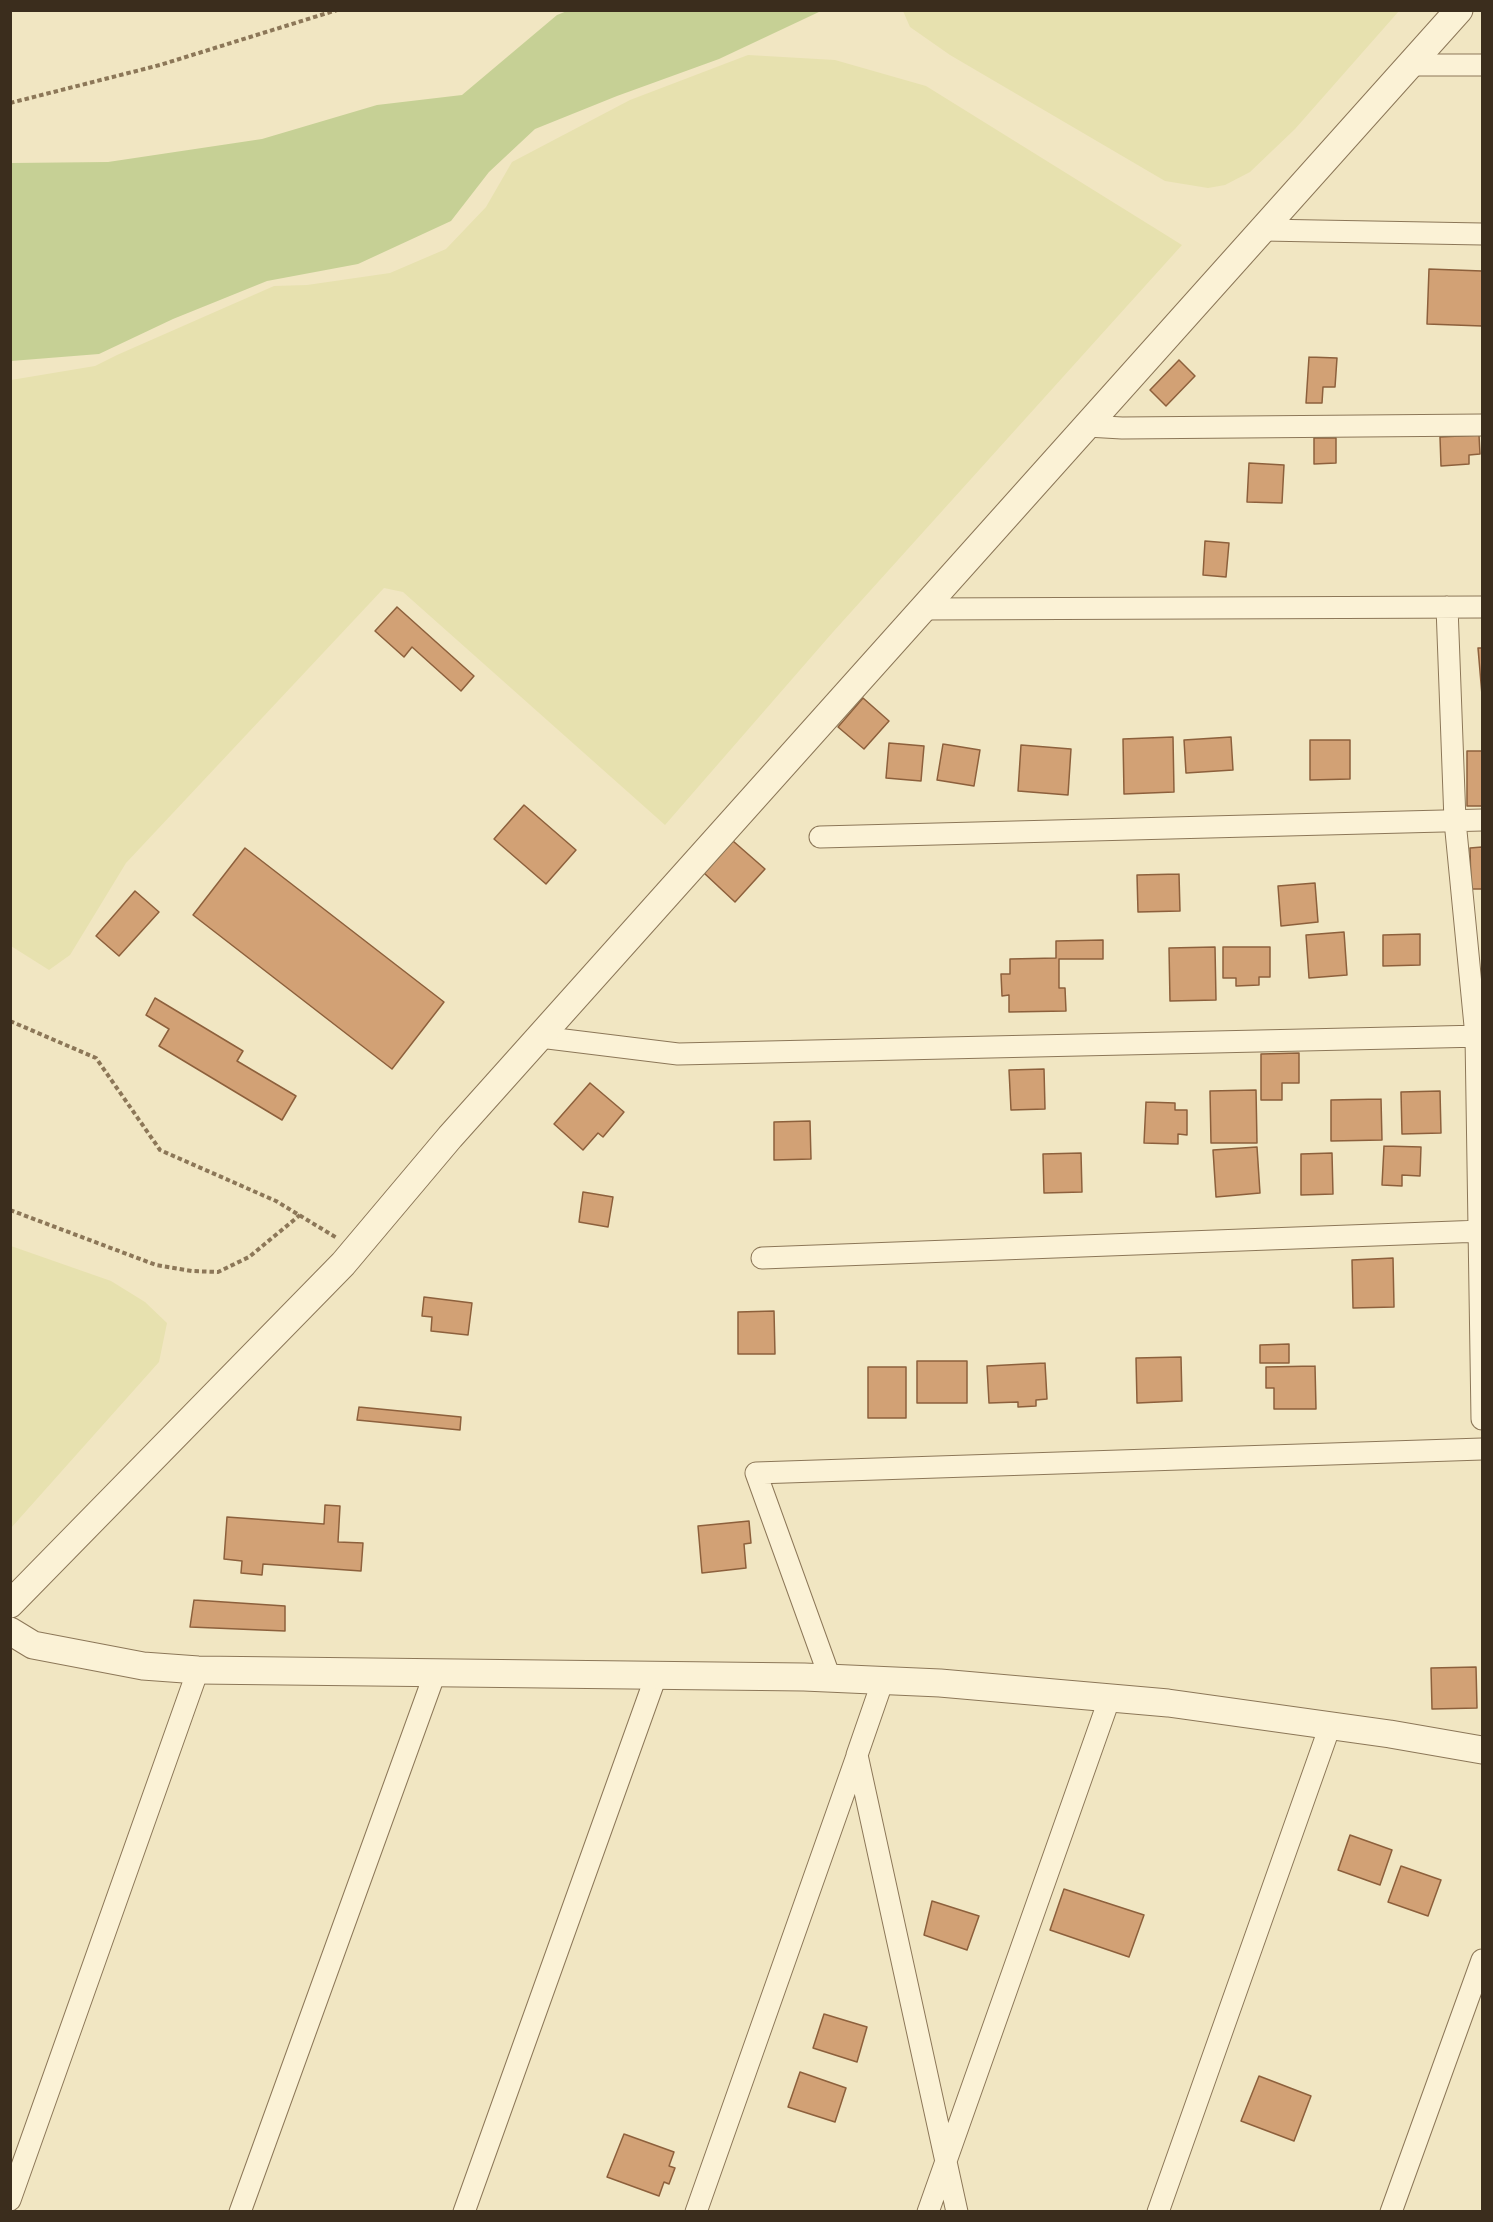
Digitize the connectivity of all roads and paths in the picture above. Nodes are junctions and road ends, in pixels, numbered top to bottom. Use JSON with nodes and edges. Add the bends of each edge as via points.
{"nodes":[{"id":1,"x":337,"y":10,"type":"edge"},
{"id":2,"x":1459,"y":10,"type":"edge"},
{"id":3,"x":1410,"y":65,"type":"junction"},
{"id":4,"x":1482,"y":65,"type":"edge"},
{"id":5,"x":10,"y":103,"type":"edge"},
{"id":6,"x":1263,"y":230,"type":"junction"},
{"id":7,"x":1482,"y":234,"type":"edge"},
{"id":8,"x":1482,"y":425,"type":"edge"},
{"id":9,"x":1087,"y":426,"type":"junction"},
{"id":10,"x":1447,"y":607,"type":"junction"},
{"id":11,"x":1482,"y":607,"type":"edge"},
{"id":12,"x":922,"y":609,"type":"junction"},
{"id":13,"x":1482,"y":820,"type":"edge"},
{"id":14,"x":1455,"y":821,"type":"junction"},
{"id":15,"x":820,"y":837,"type":"dead end"},
{"id":16,"x":10,"y":1020,"type":"edge"},
{"id":17,"x":1479,"y":1036,"type":"edge"},
{"id":18,"x":540,"y":1037,"type":"junction"},
{"id":19,"x":10,"y":1210,"type":"edge"},
{"id":20,"x":300,"y":1215,"type":"junction"},
{"id":21,"x":1480,"y":1231,"type":"edge"},
{"id":22,"x":356,"y":1249,"type":"junction"},
{"id":23,"x":762,"y":1258,"type":"dead end"},
{"id":24,"x":1482,"y":1419,"type":"edge"},
{"id":25,"x":1482,"y":1449,"type":"edge"},
{"id":26,"x":10,"y":1604,"type":"edge"},
{"id":27,"x":10,"y":1631,"type":"edge"},
{"id":28,"x":198,"y":1670,"type":"junction"},
{"id":29,"x":435,"y":1673,"type":"junction"},
{"id":30,"x":656,"y":1676,"type":"junction"},
{"id":31,"x":830,"y":1678,"type":"junction"},
{"id":32,"x":883,"y":1680,"type":"junction"},
{"id":33,"x":1110,"y":1697,"type":"junction"},
{"id":34,"x":1330,"y":1726,"type":"junction"},
{"id":35,"x":1482,"y":1750,"type":"edge"},
{"id":36,"x":858,"y":1755,"type":"junction"},
{"id":37,"x":1482,"y":1960,"type":"edge"},
{"id":38,"x":946,"y":2161,"type":"junction"},
{"id":39,"x":10,"y":2200,"type":"edge"},
{"id":40,"x":240,"y":2211,"type":"edge"},
{"id":41,"x":464,"y":2211,"type":"edge"},
{"id":42,"x":696,"y":2211,"type":"edge"},
{"id":43,"x":928,"y":2211,"type":"edge"},
{"id":44,"x":957,"y":2211,"type":"edge"},
{"id":45,"x":1158,"y":2211,"type":"edge"},
{"id":46,"x":1391,"y":2211,"type":"edge"}],
"edges":[{"from":1,"to":5,"type":"path","via":[[160,66]]},
{"from":2,"to":3,"type":"street"},
{"from":3,"to":4,"type":"street"},
{"from":3,"to":6,"type":"street"},
{"from":6,"to":7,"type":"street"},
{"from":6,"to":9,"type":"street"},
{"from":8,"to":9,"type":"street"},
{"from":9,"to":12,"type":"street"},
{"from":10,"to":11,"type":"street"},
{"from":10,"to":12,"type":"street"},
{"from":10,"to":14,"type":"street"},
{"from":12,"to":18,"type":"street"},
{"from":13,"to":14,"type":"street"},
{"from":14,"to":15,"type":"street"},
{"from":14,"to":17,"type":"street"},
{"from":16,"to":20,"type":"path","via":[[96,1058],[160,1150]]},
{"from":17,"to":18,"type":"street","via":[[678,1054]]},
{"from":17,"to":21,"type":"street"},
{"from":18,"to":22,"type":"street"},
{"from":19,"to":20,"type":"path","via":[[156,1265],[218,1272],[249,1257]]},
{"from":20,"to":22,"type":"path"},
{"from":21,"to":23,"type":"street"},
{"from":21,"to":24,"type":"street"},
{"from":22,"to":26,"type":"street"},
{"from":25,"to":31,"type":"street","via":[[756,1473]]},
{"from":27,"to":28,"type":"street","via":[[33,1645],[143,1666]]},
{"from":28,"to":29,"type":"street"},
{"from":28,"to":39,"type":"street"},
{"from":29,"to":30,"type":"street"},
{"from":29,"to":40,"type":"street"},
{"from":30,"to":31,"type":"street"},
{"from":30,"to":41,"type":"street"},
{"from":31,"to":32,"type":"street"},
{"from":32,"to":33,"type":"street"},
{"from":32,"to":36,"type":"street"},
{"from":33,"to":34,"type":"street"},
{"from":33,"to":38,"type":"street"},
{"from":34,"to":35,"type":"street"},
{"from":34,"to":45,"type":"street"},
{"from":36,"to":38,"type":"street"},
{"from":36,"to":42,"type":"street"},
{"from":37,"to":46,"type":"street"},
{"from":38,"to":43,"type":"street"},
{"from":38,"to":44,"type":"street"}]}
